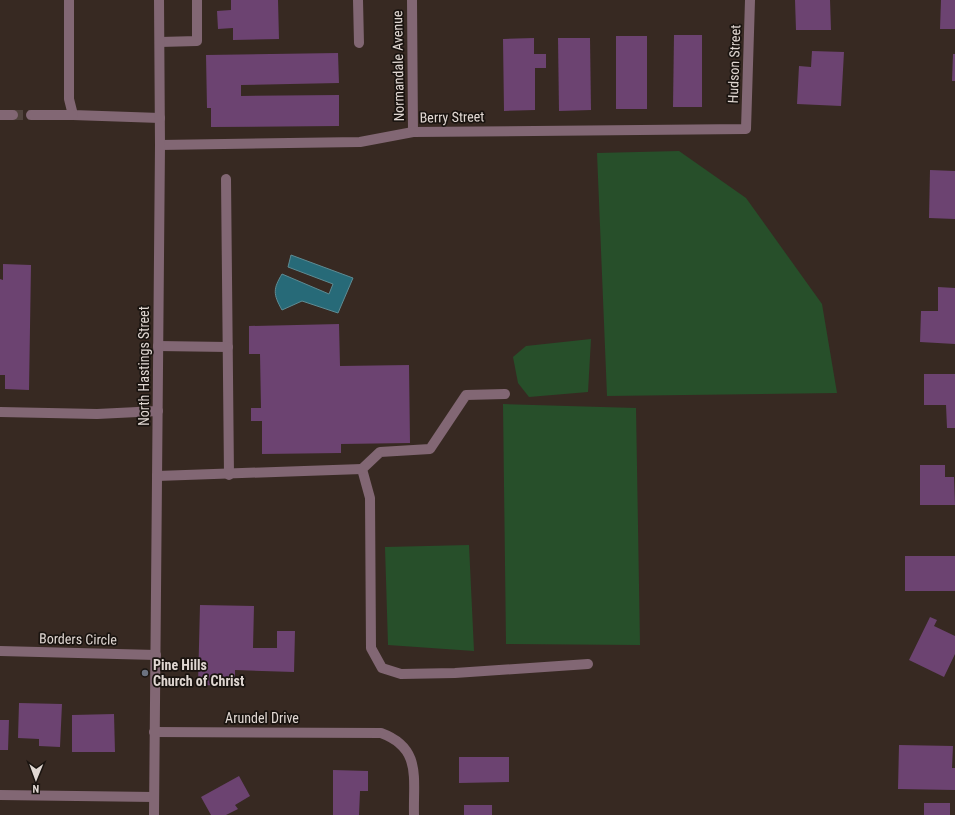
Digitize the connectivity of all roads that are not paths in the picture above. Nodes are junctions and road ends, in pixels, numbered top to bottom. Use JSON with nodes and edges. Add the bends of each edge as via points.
{"nodes":[{"id":1,"x":69,"y":0,"type":"edge"},
{"id":2,"x":159,"y":0,"type":"edge"},
{"id":3,"x":197,"y":0,"type":"edge"},
{"id":4,"x":358,"y":0,"type":"edge"},
{"id":5,"x":412,"y":0,"type":"edge"},
{"id":6,"x":750,"y":0,"type":"edge"},
{"id":7,"x":160,"y":42,"type":"junction"},
{"id":8,"x":359,"y":43,"type":"dead end"},
{"id":9,"x":13,"y":114,"type":"tunnel mouth"},
{"id":10,"x":32,"y":114,"type":"tunnel mouth"},
{"id":11,"x":0,"y":115,"type":"edge"},
{"id":12,"x":73,"y":115,"type":"junction"},
{"id":13,"x":160,"y":118,"type":"junction"},
{"id":14,"x":746,"y":129,"type":"joint"},
{"id":15,"x":413,"y":132,"type":"junction"},
{"id":16,"x":160,"y":145,"type":"junction"},
{"id":17,"x":226,"y":179,"type":"dead end"},
{"id":18,"x":158,"y":346,"type":"junction"},
{"id":19,"x":228,"y":347,"type":"junction"},
{"id":20,"x":505,"y":394,"type":"dead end"},
{"id":21,"x":158,"y":411,"type":"junction"},
{"id":22,"x":0,"y":412,"type":"edge"},
{"id":23,"x":362,"y":469,"type":"junction"},
{"id":24,"x":229,"y":475,"type":"junction"},
{"id":25,"x":157,"y":476,"type":"junction"},
{"id":26,"x":0,"y":651,"type":"edge"},
{"id":27,"x":156,"y":655,"type":"junction"},
{"id":28,"x":588,"y":664,"type":"dead end"},
{"id":29,"x":154,"y":732,"type":"junction"},
{"id":30,"x":0,"y":795,"type":"edge"},
{"id":31,"x":154,"y":797,"type":"junction"},
{"id":32,"x":154,"y":815,"type":"edge"},
{"id":33,"x":414,"y":815,"type":"edge"}],
"edges":[{"from":1,"to":12,"type":"street","via":[[69,99]]},
{"from":2,"to":7,"type":"street","name":"North Hastings Street"},
{"from":3,"to":7,"type":"street","via":[[197,41]]},
{"from":4,"to":8,"type":"street"},
{"from":5,"to":15,"type":"street","name":"Normandale Avenue"},
{"from":6,"to":14,"type":"street","name":"Hudson Street"},
{"from":7,"to":13,"type":"street","name":"North Hastings Street"},
{"from":9,"to":11,"type":"street"},
{"from":10,"to":12,"type":"street"},
{"from":12,"to":13,"type":"street"},
{"from":13,"to":16,"type":"street","name":"North Hastings Street"},
{"from":14,"to":15,"type":"street","name":"Berry Street"},
{"from":15,"to":16,"type":"street","name":"Berry Street","via":[[360,142]]},
{"from":16,"to":18,"type":"street","name":"North Hastings Street"},
{"from":17,"to":19,"type":"street"},
{"from":18,"to":19,"type":"street"},
{"from":18,"to":21,"type":"street","name":"North Hastings Street"},
{"from":19,"to":24,"type":"street"},
{"from":20,"to":23,"type":"street","via":[[466,394],[430,449],[380,452]]},
{"from":21,"to":22,"type":"street","via":[[97,414]]},
{"from":21,"to":25,"type":"street","name":"North Hastings Street"},
{"from":23,"to":24,"type":"street"},
{"from":23,"to":28,"type":"street","via":[[370,498],[371,648],[382,668],[401,674],[455,673]]},
{"from":24,"to":25,"type":"street"},
{"from":25,"to":27,"type":"street","name":"North Hastings Street"},
{"from":26,"to":27,"type":"street","name":"Borders Circle"},
{"from":27,"to":29,"type":"street","name":"North Hastings Street"},
{"from":29,"to":31,"type":"street","name":"North Hastings Street"},
{"from":29,"to":33,"type":"street","name":"Arundel Drive","via":[[380,733],[401,743],[408,752],[413,768]]},
{"from":30,"to":31,"type":"street"},
{"from":31,"to":32,"type":"street","name":"North Hastings Street"}]}
